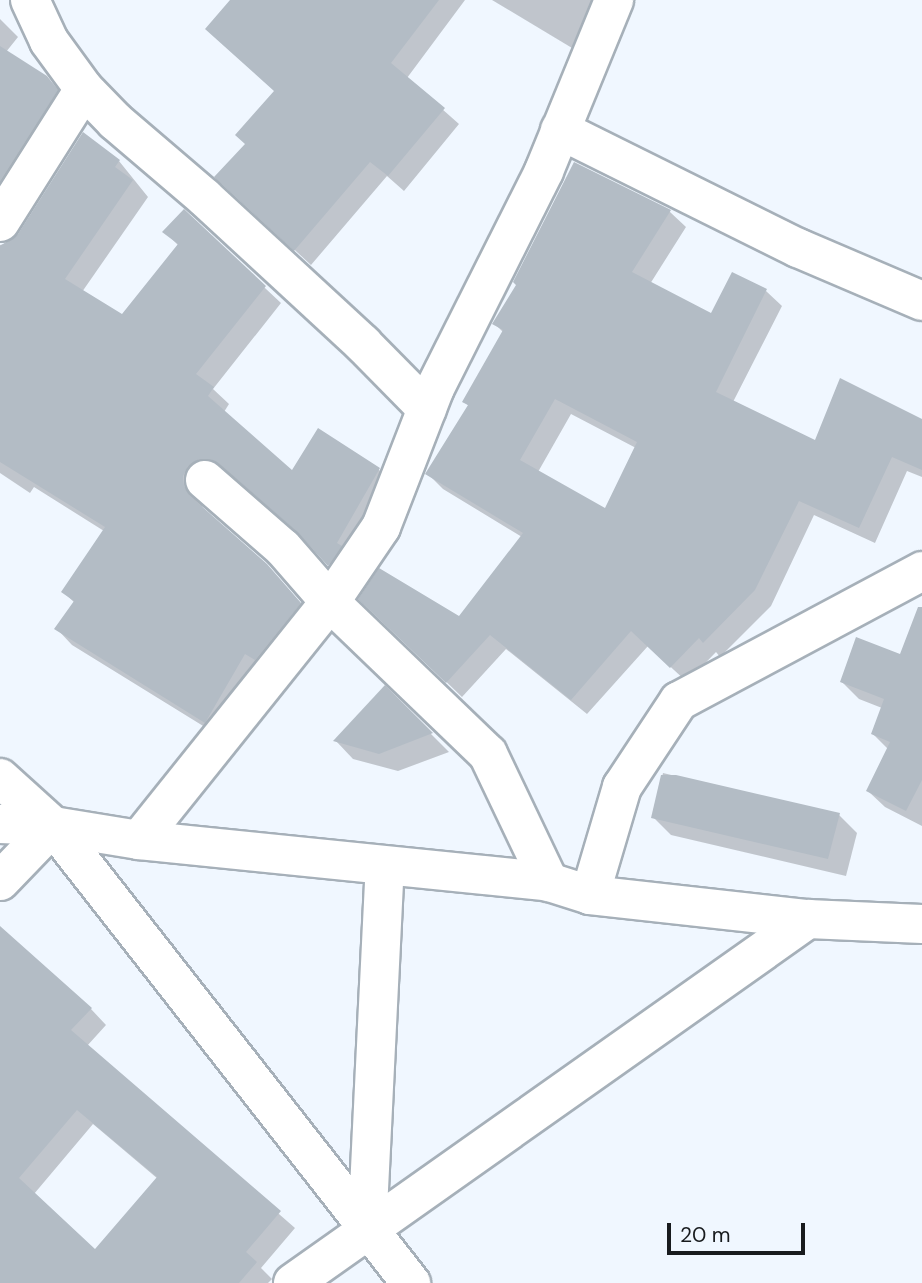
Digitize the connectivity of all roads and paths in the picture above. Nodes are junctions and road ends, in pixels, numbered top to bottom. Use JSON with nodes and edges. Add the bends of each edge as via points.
{"nodes":[{"id":1,"x":30,"y":0,"type":"edge"},
{"id":2,"x":614,"y":0,"type":"edge"},
{"id":3,"x":84,"y":89,"type":"junction"},
{"id":4,"x":559,"y":130,"type":"junction"},
{"id":5,"x":0,"y":222,"type":"edge"},
{"id":6,"x":922,"y":301,"type":"edge"},
{"id":7,"x":427,"y":409,"type":"junction"},
{"id":8,"x":205,"y":480,"type":"dead end"},
{"id":9,"x":922,"y":571,"type":"edge"},
{"id":10,"x":330,"y":602,"type":"junction"},
{"id":11,"x":0,"y":778,"type":"edge"},
{"id":12,"x":0,"y":824,"type":"edge"},
{"id":13,"x":53,"y":825,"type":"junction"},
{"id":14,"x":139,"y":839,"type":"junction"},
{"id":15,"x":385,"y":867,"type":"junction"},
{"id":16,"x":0,"y":881,"type":"edge"},
{"id":17,"x":549,"y":882,"type":"junction"},
{"id":18,"x":590,"y":895,"type":"junction"},
{"id":19,"x":808,"y":919,"type":"junction"},
{"id":20,"x":922,"y":924,"type":"edge"},
{"id":21,"x":367,"y":1230,"type":"junction"},
{"id":22,"x":293,"y":1283,"type":"edge"},
{"id":23,"x":411,"y":1283,"type":"edge"}],
"edges":[{"from":1,"to":3,"type":"street","via":[[49,41]]},
{"from":2,"to":4,"type":"street"},
{"from":3,"to":5,"type":"street"},
{"from":3,"to":7,"type":"street","via":[[353,335]]},
{"from":4,"to":6,"type":"street","via":[[798,248]]},
{"from":4,"to":7,"type":"street","via":[[544,172]]},
{"from":7,"to":10,"type":"street","via":[[381,527]]},
{"from":8,"to":10,"type":"street","via":[[283,548]]},
{"from":9,"to":18,"type":"street","via":[[679,701],[622,787]]},
{"from":10,"to":14,"type":"street"},
{"from":10,"to":17,"type":"street","via":[[488,754]]},
{"from":11,"to":13,"type":"street"},
{"from":12,"to":13,"type":"street"},
{"from":13,"to":14,"type":"street"},
{"from":13,"to":16,"type":"street"},
{"from":13,"to":21,"type":"street"},
{"from":14,"to":15,"type":"street"},
{"from":15,"to":17,"type":"street"},
{"from":15,"to":21,"type":"street"},
{"from":17,"to":18,"type":"street"},
{"from":18,"to":19,"type":"street"},
{"from":19,"to":20,"type":"street"},
{"from":19,"to":21,"type":"street"},
{"from":21,"to":22,"type":"street"},
{"from":21,"to":23,"type":"street"}]}
